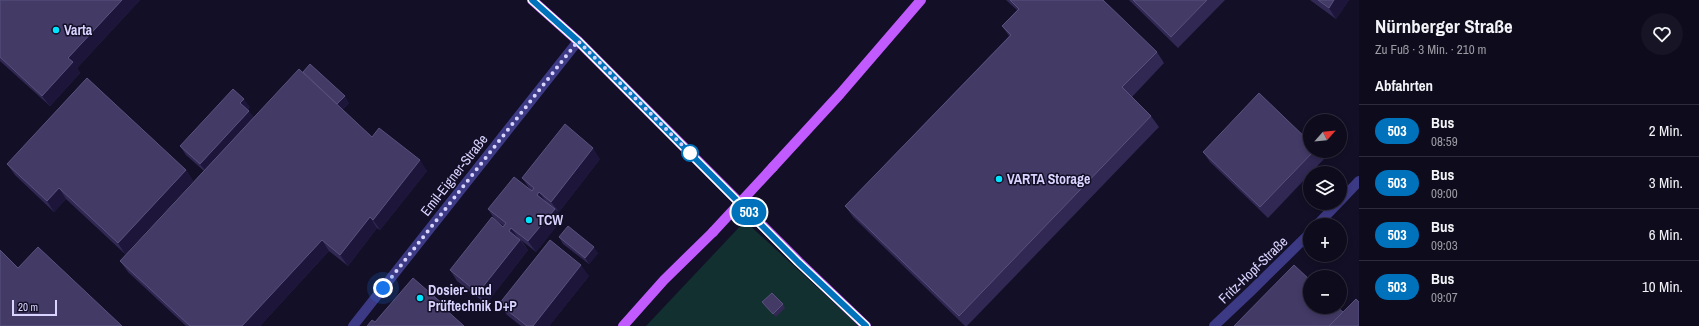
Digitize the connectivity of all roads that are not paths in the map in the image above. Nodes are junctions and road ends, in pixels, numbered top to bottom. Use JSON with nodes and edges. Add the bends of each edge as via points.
{"nodes":[{"id":1,"x":532,"y":0,"type":"edge"},
{"id":2,"x":921,"y":0,"type":"edge"},
{"id":3,"x":578,"y":41,"type":"junction"},
{"id":4,"x":1359,"y":181,"type":"edge"},
{"id":5,"x":1347,"y":194,"type":"edge"},
{"id":6,"x":1331,"y":210,"type":"edge"},
{"id":7,"x":1324,"y":218,"type":"edge"},
{"id":8,"x":1303,"y":240,"type":"edge"},
{"id":9,"x":353,"y":326,"type":"edge"},
{"id":10,"x":622,"y":326,"type":"edge"},
{"id":11,"x":866,"y":326,"type":"edge"},
{"id":12,"x":1214,"y":326,"type":"edge"}],
"edges":[{"from":1,"to":3,"type":"main road"},
{"from":2,"to":10,"type":"main road","bridge":true,"via":[[840,94]]},
{"from":3,"to":9,"type":"street","name":"Emil-Eigner-Straße"},
{"from":3,"to":11,"type":"main road","via":[[798,262]]},
{"from":4,"to":5,"type":"street"},
{"from":6,"to":7,"type":"street"},
{"from":8,"to":12,"type":"street","name":"Fritz-Hopf-Straße"}]}
